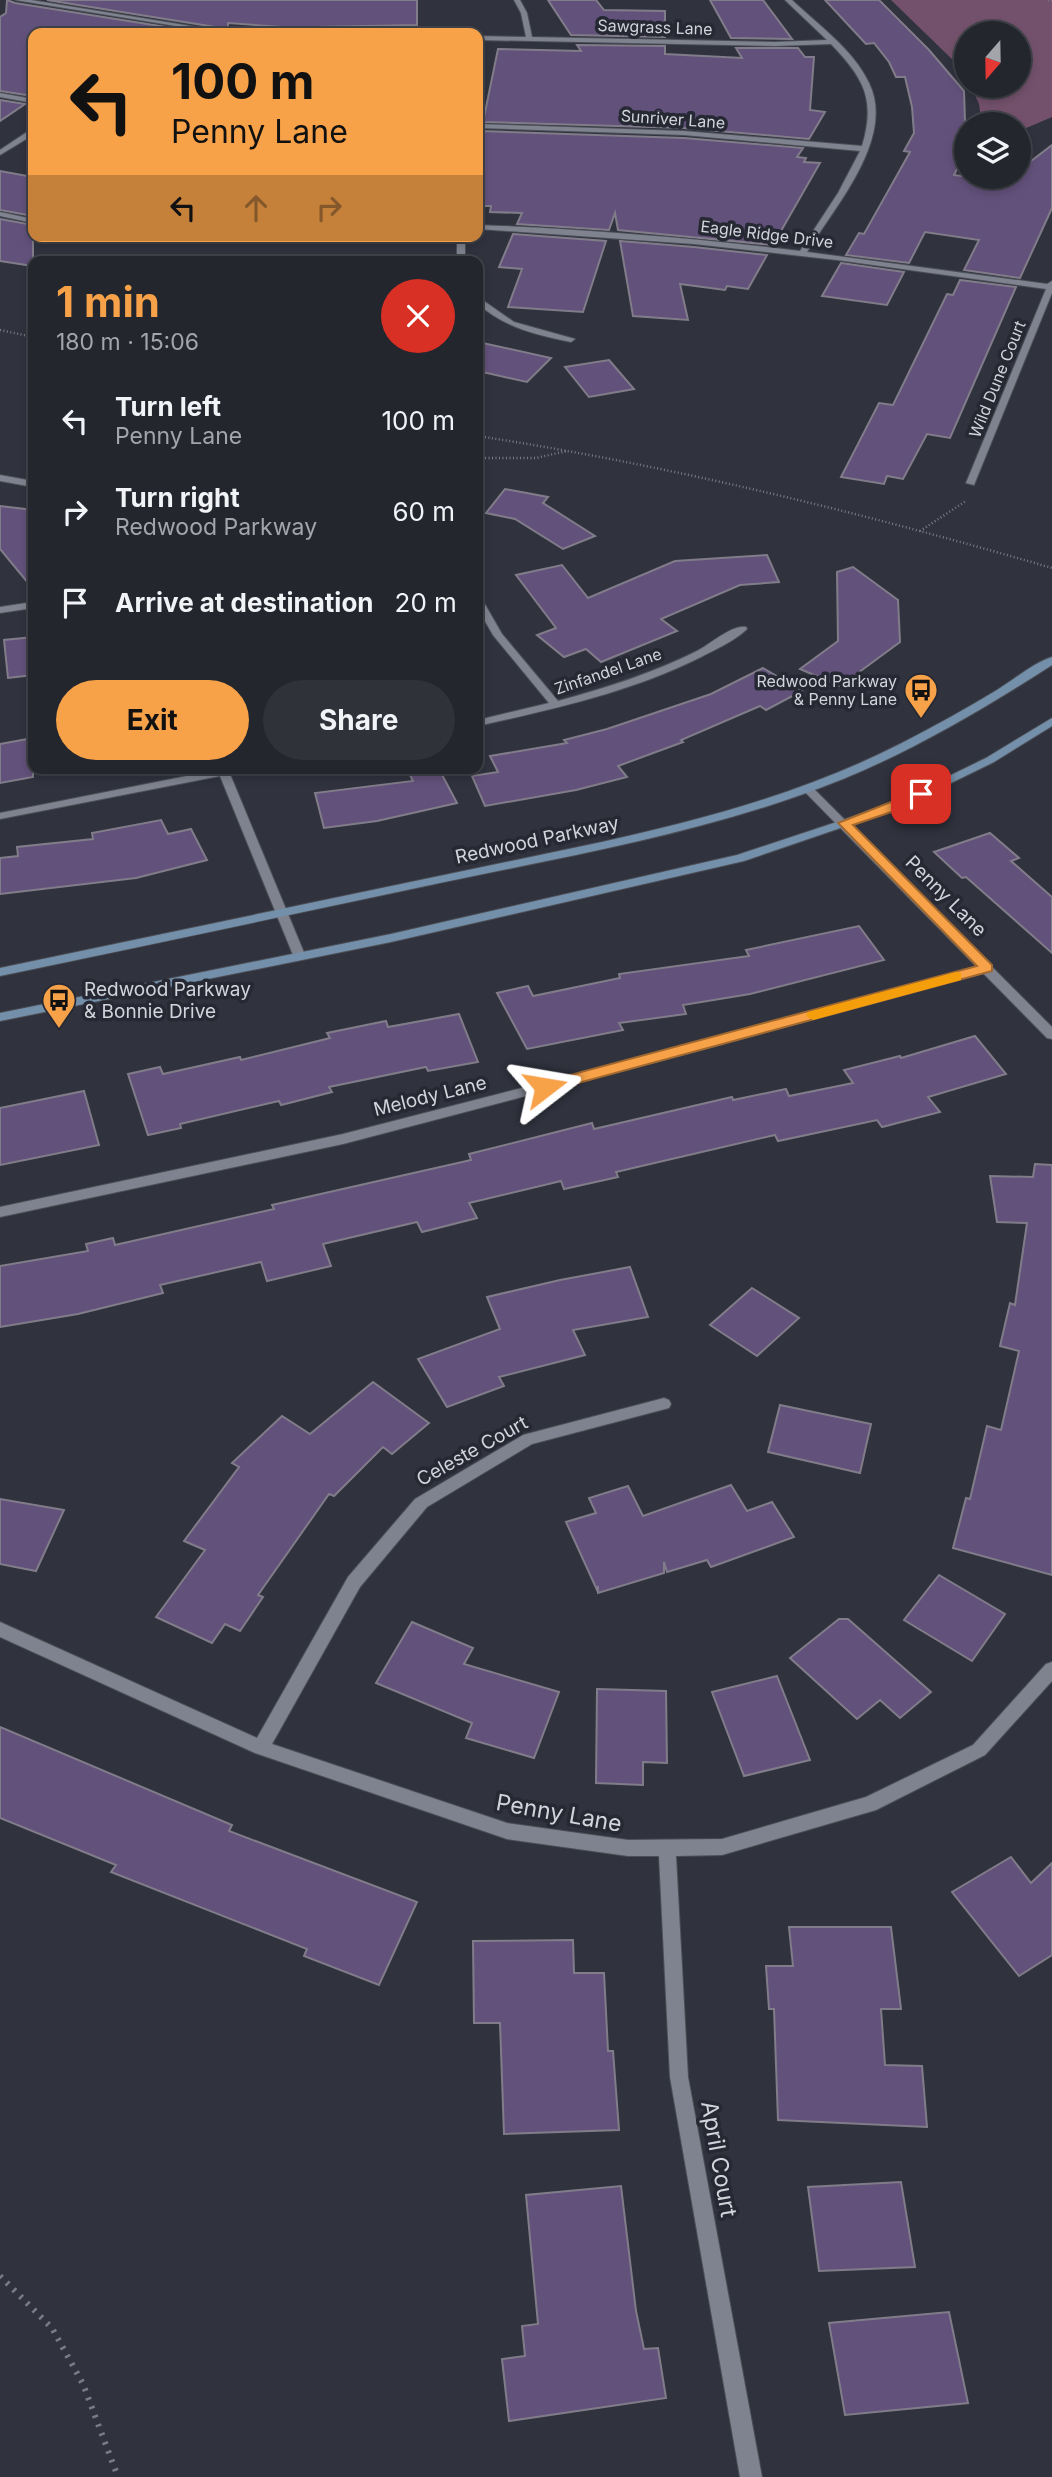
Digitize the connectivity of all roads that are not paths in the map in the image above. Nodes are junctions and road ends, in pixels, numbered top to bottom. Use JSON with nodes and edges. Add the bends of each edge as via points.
{"nodes":[{"id":1,"x":18,"y":0,"type":"edge"},
{"id":2,"x":75,"y":0,"type":"edge"},
{"id":3,"x":517,"y":0,"type":"edge"},
{"id":4,"x":788,"y":0,"type":"edge"},
{"id":5,"x":62,"y":8,"type":"junction"},
{"id":6,"x":174,"y":28,"type":"edge"},
{"id":7,"x":529,"y":37,"type":"junction"},
{"id":8,"x":483,"y":38,"type":"edge"},
{"id":9,"x":832,"y":42,"type":"junction"},
{"id":10,"x":0,"y":95,"type":"edge"},
{"id":11,"x":28,"y":100,"type":"edge"},
{"id":12,"x":483,"y":126,"type":"edge"},
{"id":13,"x":28,"y":135,"type":"edge"},
{"id":14,"x":866,"y":149,"type":"junction"},
{"id":15,"x":0,"y":153,"type":"edge"},
{"id":16,"x":0,"y":214,"type":"edge"},
{"id":17,"x":28,"y":220,"type":"edge"},
{"id":18,"x":483,"y":227,"type":"edge"},
{"id":19,"x":803,"y":252,"type":"junction"},
{"id":20,"x":1051,"y":286,"type":"edge"},
{"id":21,"x":483,"y":304,"type":"edge"},
{"id":22,"x":571,"y":339,"type":"dead end"},
{"id":23,"x":0,"y":478,"type":"edge"},
{"id":24,"x":28,"y":483,"type":"edge"},
{"id":25,"x":971,"y":483,"type":"road end"},
{"id":26,"x":28,"y":606,"type":"edge"},
{"id":27,"x":0,"y":610,"type":"edge"},
{"id":28,"x":483,"y":610,"type":"edge"},
{"id":29,"x":742,"y":629,"type":"dead end"},
{"id":30,"x":1052,"y":660,"type":"edge"},
{"id":31,"x":556,"y":705,"type":"junction"},
{"id":32,"x":1052,"y":721,"type":"edge"},
{"id":33,"x":483,"y":722,"type":"edge"},
{"id":34,"x":204,"y":774,"type":"edge"},
{"id":35,"x":225,"y":774,"type":"edge"},
{"id":36,"x":808,"y":789,"type":"junction"},
{"id":37,"x":0,"y":816,"type":"edge"},
{"id":38,"x":845,"y":823,"type":"junction"},
{"id":39,"x":280,"y":913,"type":"junction"},
{"id":40,"x":299,"y":955,"type":"junction"},
{"id":41,"x":987,"y":968,"type":"junction"},
{"id":42,"x":0,"y":972,"type":"edge"},
{"id":43,"x":0,"y":1017,"type":"edge"},
{"id":44,"x":1052,"y":1035,"type":"edge"},
{"id":45,"x":0,"y":1212,"type":"edge"},
{"id":46,"x":664,"y":1404,"type":"dead end"},
{"id":47,"x":0,"y":1629,"type":"edge"},
{"id":48,"x":1052,"y":1669,"type":"edge"},
{"id":49,"x":261,"y":1748,"type":"junction"},
{"id":50,"x":667,"y":1847,"type":"junction"},
{"id":51,"x":751,"y":2477,"type":"edge"}],
"edges":[{"from":1,"to":5,"type":"street"},
{"from":2,"to":5,"type":"street"},
{"from":3,"to":7,"type":"street"},
{"from":4,"to":9,"type":"street"},
{"from":5,"to":6,"type":"street"},
{"from":7,"to":8,"type":"street","name":"Sawgrass Lane"},
{"from":7,"to":9,"type":"street","name":"Sawgrass Lane"},
{"from":9,"to":14,"type":"street","via":[[866,83],[871,97],[873,125]]},
{"from":10,"to":11,"type":"street"},
{"from":12,"to":14,"type":"street","name":"Sunriver Lane","via":[[684,133]]},
{"from":13,"to":15,"type":"street"},
{"from":14,"to":19,"type":"street"},
{"from":16,"to":17,"type":"street"},
{"from":18,"to":19,"type":"street","name":"Eagle Ridge Drive","via":[[633,234]]},
{"from":19,"to":20,"type":"street","name":"Eagle Ridge Drive"},
{"from":20,"to":25,"type":"street","name":"Wild Dune Court"},
{"from":21,"to":22,"type":"street","via":[[518,329]]},
{"from":23,"to":24,"type":"street"},
{"from":26,"to":27,"type":"street"},
{"from":28,"to":31,"type":"street","via":[[498,635]]},
{"from":29,"to":31,"type":"street","name":"Zinfandel Lane","via":[[710,650],[635,681]]},
{"from":30,"to":36,"type":"main road","name":"Redwood Parkway","via":[[900,747]]},
{"from":31,"to":33,"type":"street","name":"Zinfandel Lane"},
{"from":32,"to":38,"type":"main road","via":[[978,766],[898,805]]},
{"from":34,"to":37,"type":"street"},
{"from":35,"to":39,"type":"street"},
{"from":36,"to":38,"type":"street","name":"Penny Lane"},
{"from":36,"to":39,"type":"main road","name":"Redwood Parkway","via":[[615,842]]},
{"from":38,"to":40,"type":"main road","via":[[740,858]]},
{"from":38,"to":41,"type":"street","name":"Penny Lane"},
{"from":39,"to":40,"type":"street"},
{"from":39,"to":42,"type":"main road","name":"Redwood Parkway"},
{"from":40,"to":43,"type":"main road"},
{"from":41,"to":44,"type":"street","name":"Penny Lane"},
{"from":41,"to":45,"type":"street","name":"Melody Lane","via":[[343,1139]]},
{"from":46,"to":49,"type":"street","name":"Celeste Court","via":[[528,1439],[421,1503],[354,1581]]},
{"from":47,"to":49,"type":"street","name":"Penny Lane"},
{"from":48,"to":50,"type":"street","name":"Penny Lane","via":[[979,1750],[870,1804],[722,1847]]},
{"from":49,"to":50,"type":"street","name":"Penny Lane","via":[[507,1831],[628,1848]]},
{"from":50,"to":51,"type":"street","name":"April Court","via":[[679,2077]]}]}
